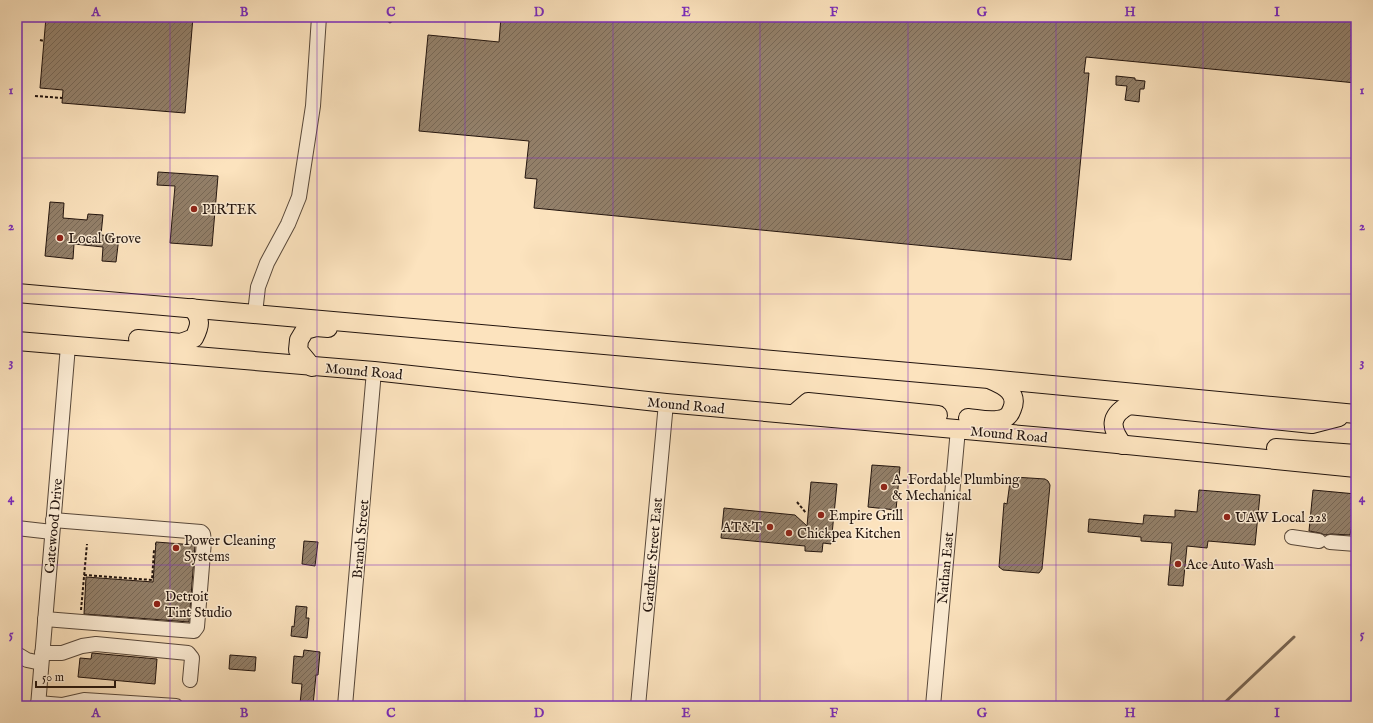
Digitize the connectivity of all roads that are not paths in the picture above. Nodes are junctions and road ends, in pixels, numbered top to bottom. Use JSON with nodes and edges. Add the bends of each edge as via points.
{"nodes":[{"id":1,"x":318,"y":17,"type":"edge"},
{"id":2,"x":17,"y":293,"type":"edge"},
{"id":3,"x":192,"y":308,"type":"junction"},
{"id":4,"x":256,"y":313,"type":"junction"},
{"id":5,"x":543,"y":340,"type":"junction"},
{"id":6,"x":17,"y":341,"type":"edge"},
{"id":7,"x":71,"y":346,"type":"junction"},
{"id":8,"x":312,"y":367,"type":"junction"},
{"id":9,"x":374,"y":372,"type":"junction"},
{"id":10,"x":989,"y":379,"type":"junction"},
{"id":11,"x":666,"y":403,"type":"junction"},
{"id":12,"x":794,"y":414,"type":"junction"},
{"id":13,"x":1354,"y":414,"type":"edge"},
{"id":14,"x":958,"y":429,"type":"junction"},
{"id":15,"x":1123,"y":445,"type":"junction"},
{"id":16,"x":1150,"y":448,"type":"junction"},
{"id":17,"x":1356,"y":454,"type":"edge"},
{"id":18,"x":1356,"y":468,"type":"edge"},
{"id":19,"x":53,"y":526,"type":"junction"},
{"id":20,"x":17,"y":528,"type":"edge"},
{"id":21,"x":1292,"y":537,"type":"dead end"},
{"id":22,"x":1356,"y":544,"type":"edge"},
{"id":23,"x":45,"y":619,"type":"junction"},
{"id":24,"x":17,"y":654,"type":"edge"},
{"id":25,"x":42,"y":658,"type":"junction"},
{"id":26,"x":190,"y":680,"type":"dead end"},
{"id":27,"x":38,"y":704,"type":"edge"},
{"id":28,"x":176,"y":706,"type":"edge"},
{"id":29,"x":345,"y":706,"type":"edge"},
{"id":30,"x":638,"y":706,"type":"edge"},
{"id":31,"x":933,"y":706,"type":"edge"}],
"edges":[{"from":1,"to":4,"type":"street","via":[[313,106],[300,197],[267,263],[258,287]]},
{"from":2,"to":3,"type":"main road"},
{"from":3,"to":4,"type":"main road"},
{"from":3,"to":7,"type":"main road","via":[[198,314],[199,328],[194,338],[181,343],[89,335]]},
{"from":4,"to":5,"type":"main road"},
{"from":5,"to":8,"type":"main road","via":[[494,345],[316,327],[305,330],[299,340],[298,350]]},
{"from":5,"to":10,"type":"main road"},
{"from":6,"to":7,"type":"main road","name":"Mound Road"},
{"from":7,"to":8,"type":"main road","name":"Mound Road"},
{"from":7,"to":19,"type":"street","name":"Gatewood Drive"},
{"from":8,"to":9,"type":"main road","name":"Mound Road"},
{"from":9,"to":11,"type":"main road","name":"Mound Road"},
{"from":9,"to":29,"type":"street","name":"Branch Street"},
{"from":10,"to":12,"type":"main road","via":[[1005,386],[1014,398],[1014,406],[1006,418],[985,420],[808,402]]},
{"from":10,"to":13,"type":"main road"},
{"from":11,"to":12,"type":"main road","name":"Mound Road"},
{"from":11,"to":30,"type":"street","name":"Gardner Street East"},
{"from":12,"to":14,"type":"main road","name":"Mound Road"},
{"from":13,"to":15,"type":"main road","via":[[1312,424],[1129,406],[1121,410],[1113,424],[1114,432]]},
{"from":14,"to":15,"type":"main road","name":"Mound Road"},
{"from":14,"to":31,"type":"street","name":"Nathan East"},
{"from":15,"to":16,"type":"main road","name":"Mound Road"},
{"from":16,"to":17,"type":"main road","via":[[1190,440]]},
{"from":16,"to":18,"type":"main road","name":"Mound Road"},
{"from":19,"to":20,"type":"street"},
{"from":19,"to":23,"type":"street","name":"Gatewood Drive"},
{"from":19,"to":23,"type":"street","via":[[201,532],[204,537],[197,628],[194,631]]},
{"from":21,"to":22,"type":"street"},
{"from":23,"to":25,"type":"street","name":"Gatewood Drive"},
{"from":24,"to":25,"type":"street","via":[[27,660]]},
{"from":25,"to":26,"type":"street","via":[[96,644],[188,653],[192,658]]},
{"from":25,"to":27,"type":"street","name":"Gatewood Drive"},
{"from":27,"to":28,"type":"street","via":[[62,705],[84,700]]}]}
